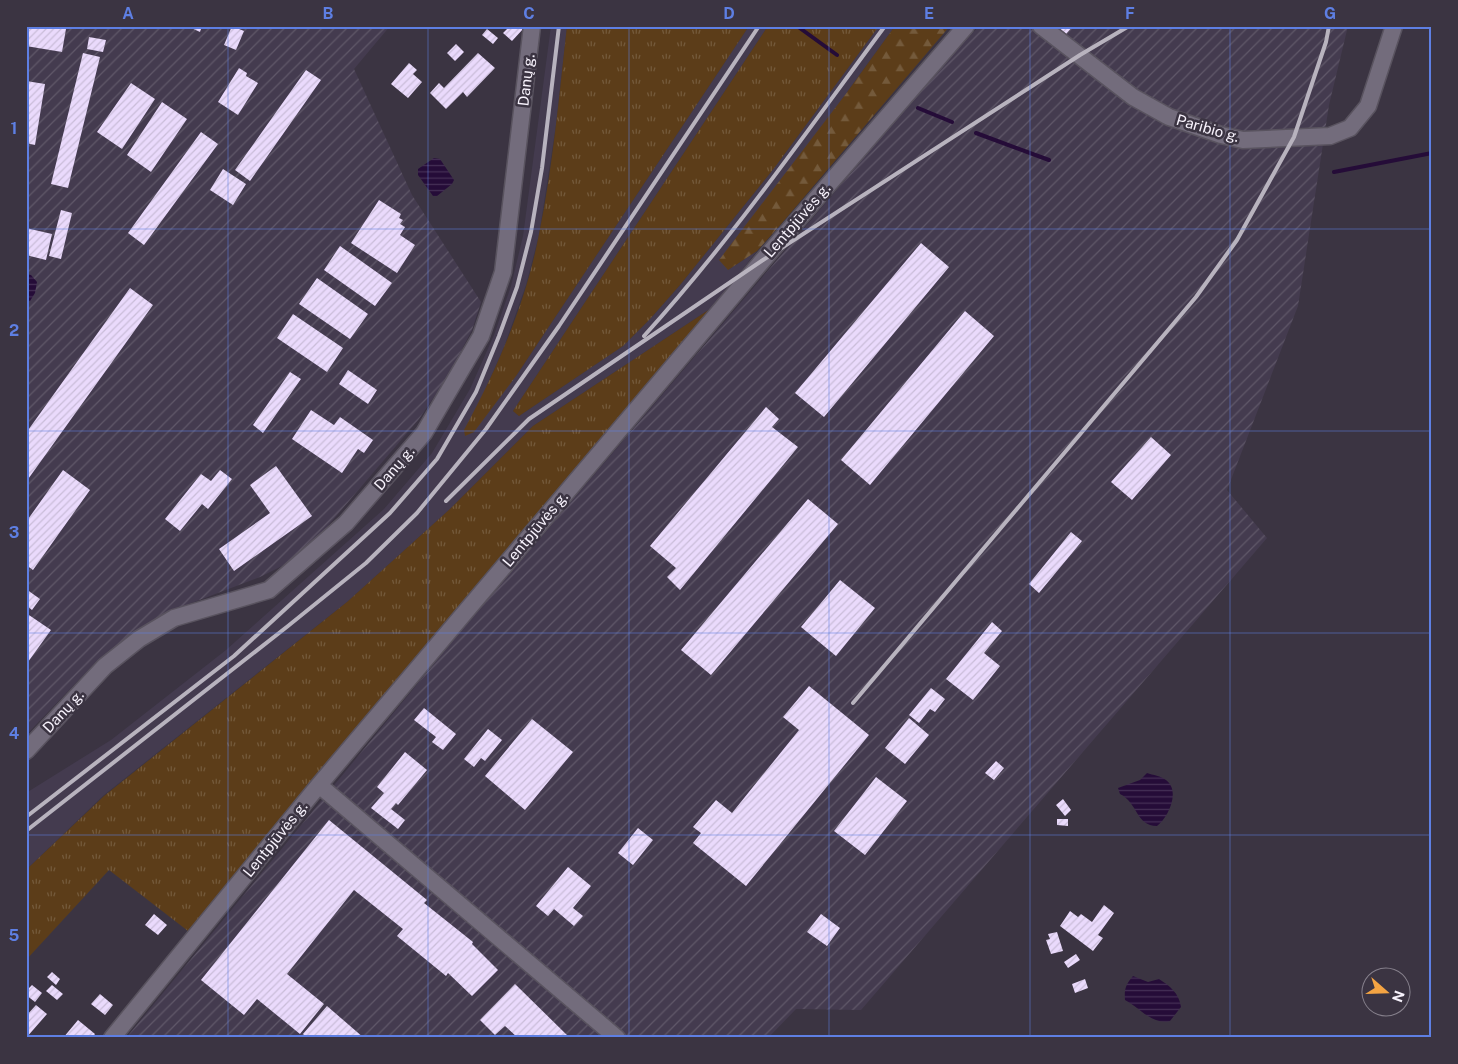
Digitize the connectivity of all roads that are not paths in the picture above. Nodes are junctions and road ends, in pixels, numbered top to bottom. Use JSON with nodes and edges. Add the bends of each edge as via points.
{"nodes":[{"id":1,"x":532,"y":26,"type":"edge"},
{"id":2,"x":966,"y":26,"type":"edge"},
{"id":3,"x":1040,"y":26,"type":"edge"},
{"id":4,"x":1394,"y":26,"type":"edge"},
{"id":5,"x":26,"y":751,"type":"edge"},
{"id":6,"x":318,"y":785,"type":"junction"},
{"id":7,"x":112,"y":1038,"type":"edge"},
{"id":8,"x":617,"y":1038,"type":"edge"}],
"edges":[{"from":1,"to":5,"type":"street","name":"Danų g.","via":[[504,272],[481,336],[424,433],[346,523],[269,590],[174,618],[139,639],[105,666]]},
{"from":2,"to":6,"type":"street","name":"Lentpjūvės g."},
{"from":3,"to":4,"type":"street","name":"Paribio g.","via":[[1133,97],[1161,113],[1244,140],[1330,136],[1350,128],[1368,106]]},
{"from":6,"to":7,"type":"street","name":"Lentpjūvės g."},
{"from":6,"to":8,"type":"street"}]}
